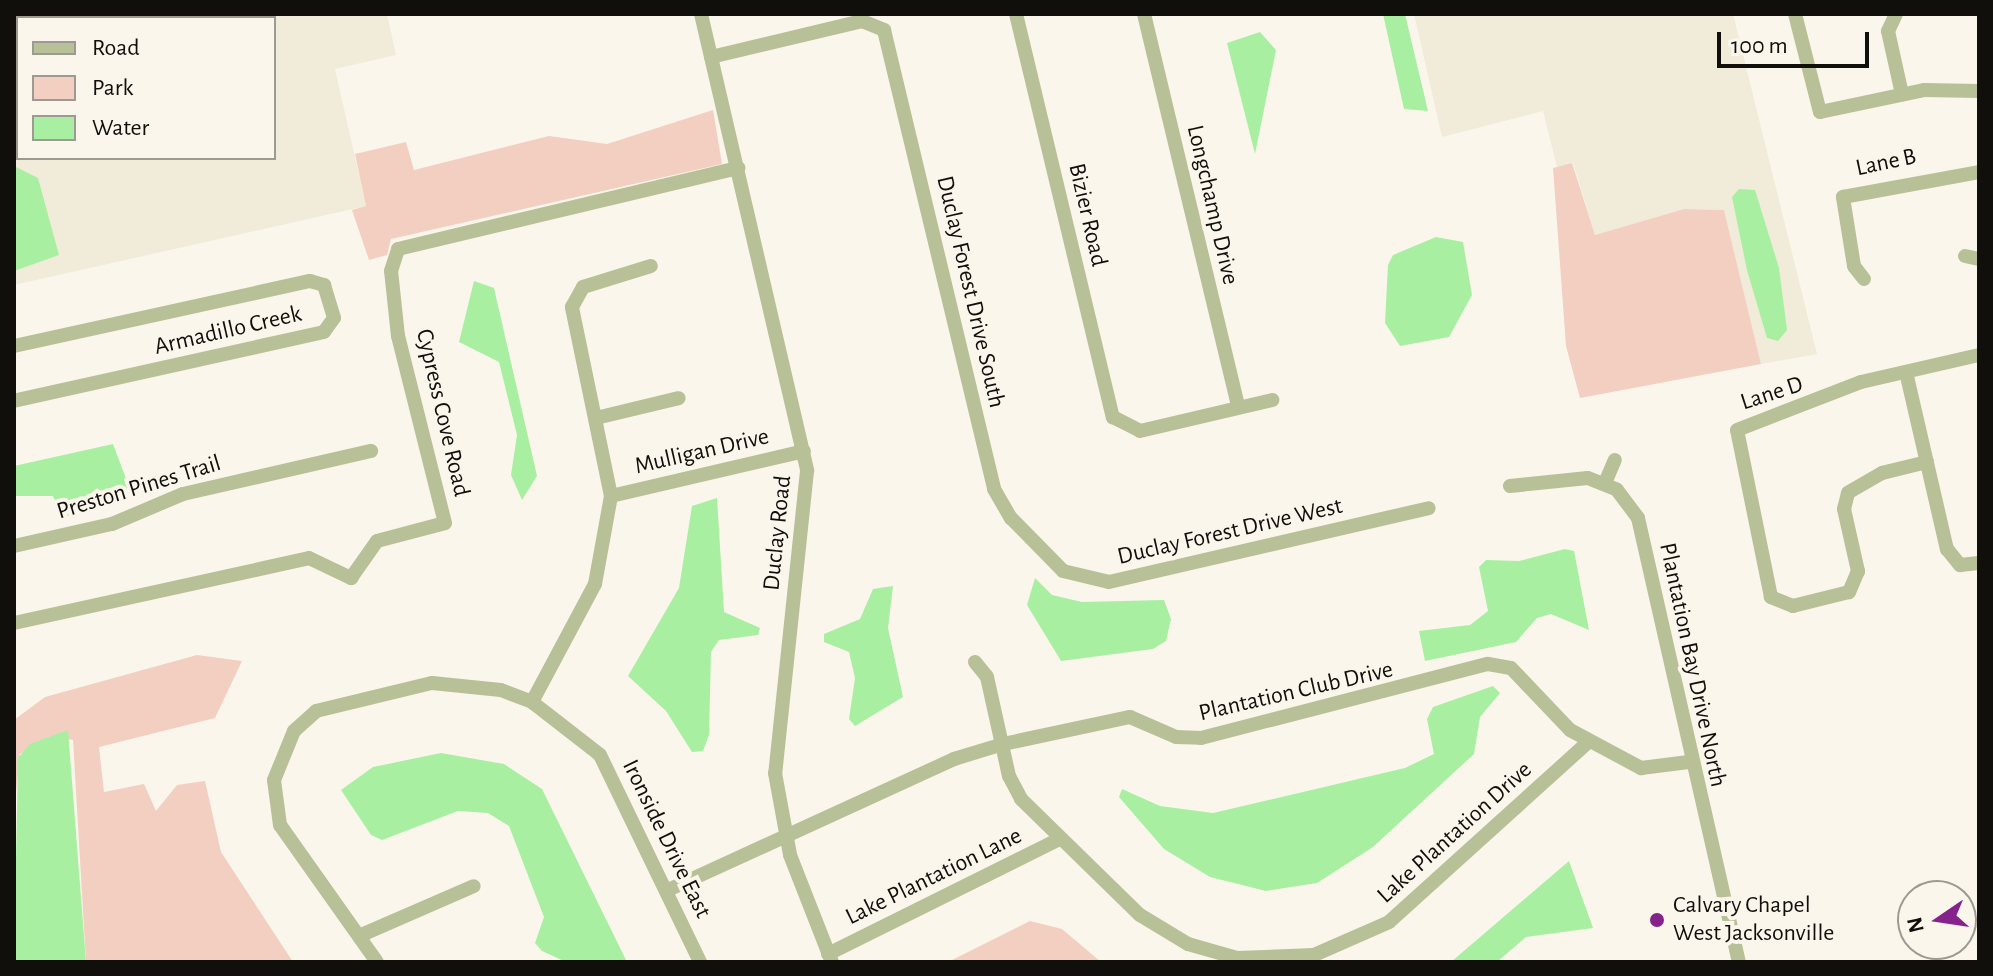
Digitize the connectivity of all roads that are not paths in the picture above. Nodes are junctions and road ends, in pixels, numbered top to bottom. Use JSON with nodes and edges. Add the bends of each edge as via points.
{"nodes":[{"id":1,"x":701,"y":14,"type":"edge"},
{"id":2,"x":1016,"y":14,"type":"edge"},
{"id":3,"x":1144,"y":14,"type":"edge"},
{"id":4,"x":1795,"y":14,"type":"edge"},
{"id":5,"x":1896,"y":14,"type":"edge"},
{"id":6,"x":711,"y":57,"type":"junction"},
{"id":7,"x":1979,"y":91,"type":"edge"},
{"id":8,"x":1902,"y":94,"type":"junction"},
{"id":9,"x":738,"y":168,"type":"junction"},
{"id":10,"x":1979,"y":172,"type":"edge"},
{"id":11,"x":651,"y":266,"type":"dead end"},
{"id":12,"x":1864,"y":279,"type":"dead end"},
{"id":13,"x":14,"y":346,"type":"edge"},
{"id":14,"x":1979,"y":355,"type":"edge"},
{"id":15,"x":1906,"y":372,"type":"junction"},
{"id":16,"x":679,"y":398,"type":"dead end"},
{"id":17,"x":1272,"y":400,"type":"dead end"},
{"id":18,"x":14,"y":401,"type":"edge"},
{"id":19,"x":1238,"y":407,"type":"junction"},
{"id":20,"x":596,"y":418,"type":"junction"},
{"id":21,"x":371,"y":451,"type":"dead end"},
{"id":22,"x":804,"y":451,"type":"junction"},
{"id":23,"x":1615,"y":460,"type":"dead end"},
{"id":24,"x":1927,"y":462,"type":"junction"},
{"id":25,"x":1605,"y":483,"type":"junction"},
{"id":26,"x":1510,"y":486,"type":"dead end"},
{"id":27,"x":611,"y":496,"type":"junction"},
{"id":28,"x":1429,"y":508,"type":"dead end"},
{"id":29,"x":14,"y":546,"type":"edge"},
{"id":30,"x":1047,"y":555,"type":"joint"},
{"id":31,"x":1979,"y":563,"type":"edge"},
{"id":32,"x":14,"y":623,"type":"edge"},
{"id":33,"x":975,"y":662,"type":"dead end"},
{"id":34,"x":532,"y":702,"type":"junction"},
{"id":35,"x":1589,"y":741,"type":"junction"},
{"id":36,"x":1003,"y":744,"type":"junction"},
{"id":37,"x":1689,"y":762,"type":"junction"},
{"id":38,"x":786,"y":838,"type":"junction"},
{"id":39,"x":1060,"y":839,"type":"junction"},
{"id":40,"x":474,"y":886,"type":"dead end"},
{"id":41,"x":668,"y":890,"type":"junction"},
{"id":42,"x":359,"y":936,"type":"junction"},
{"id":43,"x":830,"y":958,"type":"edge"},
{"id":44,"x":377,"y":962,"type":"edge"},
{"id":45,"x":700,"y":962,"type":"edge"},
{"id":46,"x":1739,"y":962,"type":"edge"}],
"edges":[{"from":1,"to":6,"type":"street","name":"Duclay Road"},
{"from":2,"to":19,"type":"street","name":"Bizier Road","via":[[1119,424],[1140,431]]},
{"from":3,"to":19,"type":"street","name":"Longchamp Drive"},
{"from":4,"to":8,"type":"street","via":[[1820,112]]},
{"from":5,"to":8,"type":"street","via":[[1888,31]]},
{"from":6,"to":9,"type":"street","name":"Duclay Road"},
{"from":6,"to":30,"type":"street","name":"Duclay Forest Drive South","via":[[878,24],[994,489]]},
{"from":7,"to":8,"type":"street"},
{"from":9,"to":22,"type":"street","name":"Duclay Road"},
{"from":9,"to":32,"type":"street","name":"Cypress Cove Road","via":[[398,249],[391,271],[398,336],[445,523],[377,541],[351,578],[309,558]]},
{"from":10,"to":12,"type":"street","name":"Lane B","via":[[1843,197],[1854,266]]},
{"from":11,"to":20,"type":"street","via":[[583,287],[572,307]]},
{"from":13,"to":18,"type":"street","name":"Armadillo Creek","via":[[310,281],[324,285],[334,318],[324,332]]},
{"from":14,"to":15,"type":"street","name":"Lane D"},
{"from":15,"to":24,"type":"street"},
{"from":15,"to":24,"type":"street","name":"Lane D","via":[[1737,430],[1768,590],[1784,606],[1849,592],[1858,571],[1844,509],[1848,493],[1882,473]]},
{"from":16,"to":20,"type":"street"},
{"from":17,"to":19,"type":"street"},
{"from":20,"to":27,"type":"street"},
{"from":21,"to":29,"type":"street","name":"Preston Pines Trail","via":[[183,494],[112,524]]},
{"from":22,"to":27,"type":"street","name":"Mulligan Drive"},
{"from":22,"to":38,"type":"street","name":"Duclay Road","via":[[808,492],[775,746]]},
{"from":23,"to":25,"type":"street"},
{"from":24,"to":31,"type":"street","via":[[1950,555],[1960,565]]},
{"from":25,"to":26,"type":"street"},
{"from":25,"to":37,"type":"street","name":"Plantation Bay Drive North","via":[[1638,518]]},
{"from":27,"to":34,"type":"street","via":[[595,584]]},
{"from":28,"to":30,"type":"street","name":"Duclay Forest Drive West","via":[[1109,582],[1073,576]]},
{"from":33,"to":36,"type":"street","name":"Lake Plantation Drive","via":[[987,677]]},
{"from":34,"to":41,"type":"street","name":"Ironside Drive East","via":[[600,755]]},
{"from":34,"to":42,"type":"street","name":"Ironside Drive East","via":[[501,690],[432,683],[316,711],[280,754],[274,802],[290,842]]},
{"from":35,"to":36,"type":"street","name":"Plantation Club Drive","via":[[1511,668],[1488,664],[1201,738],[1117,718]]},
{"from":35,"to":37,"type":"street","name":"Plantation Club Drive","via":[[1641,768]]},
{"from":35,"to":39,"type":"street","name":"Lake Plantation Drive","via":[[1389,922],[1333,950],[1291,960],[1225,955],[1162,932]]},
{"from":36,"to":38,"type":"street","name":"Plantation Club Drive"},
{"from":36,"to":39,"type":"street","name":"Lake Plantation Drive","via":[[1015,790]]},
{"from":37,"to":46,"type":"street","name":"Plantation Bay Drive North"},
{"from":38,"to":41,"type":"street","name":"Plantation Club Drive"},
{"from":38,"to":43,"type":"street","name":"Duclay Road"},
{"from":39,"to":43,"type":"street","name":"Lake Plantation Lane"},
{"from":40,"to":42,"type":"street"},
{"from":41,"to":45,"type":"street","name":"Ironside Drive East"},
{"from":42,"to":44,"type":"street"}]}
